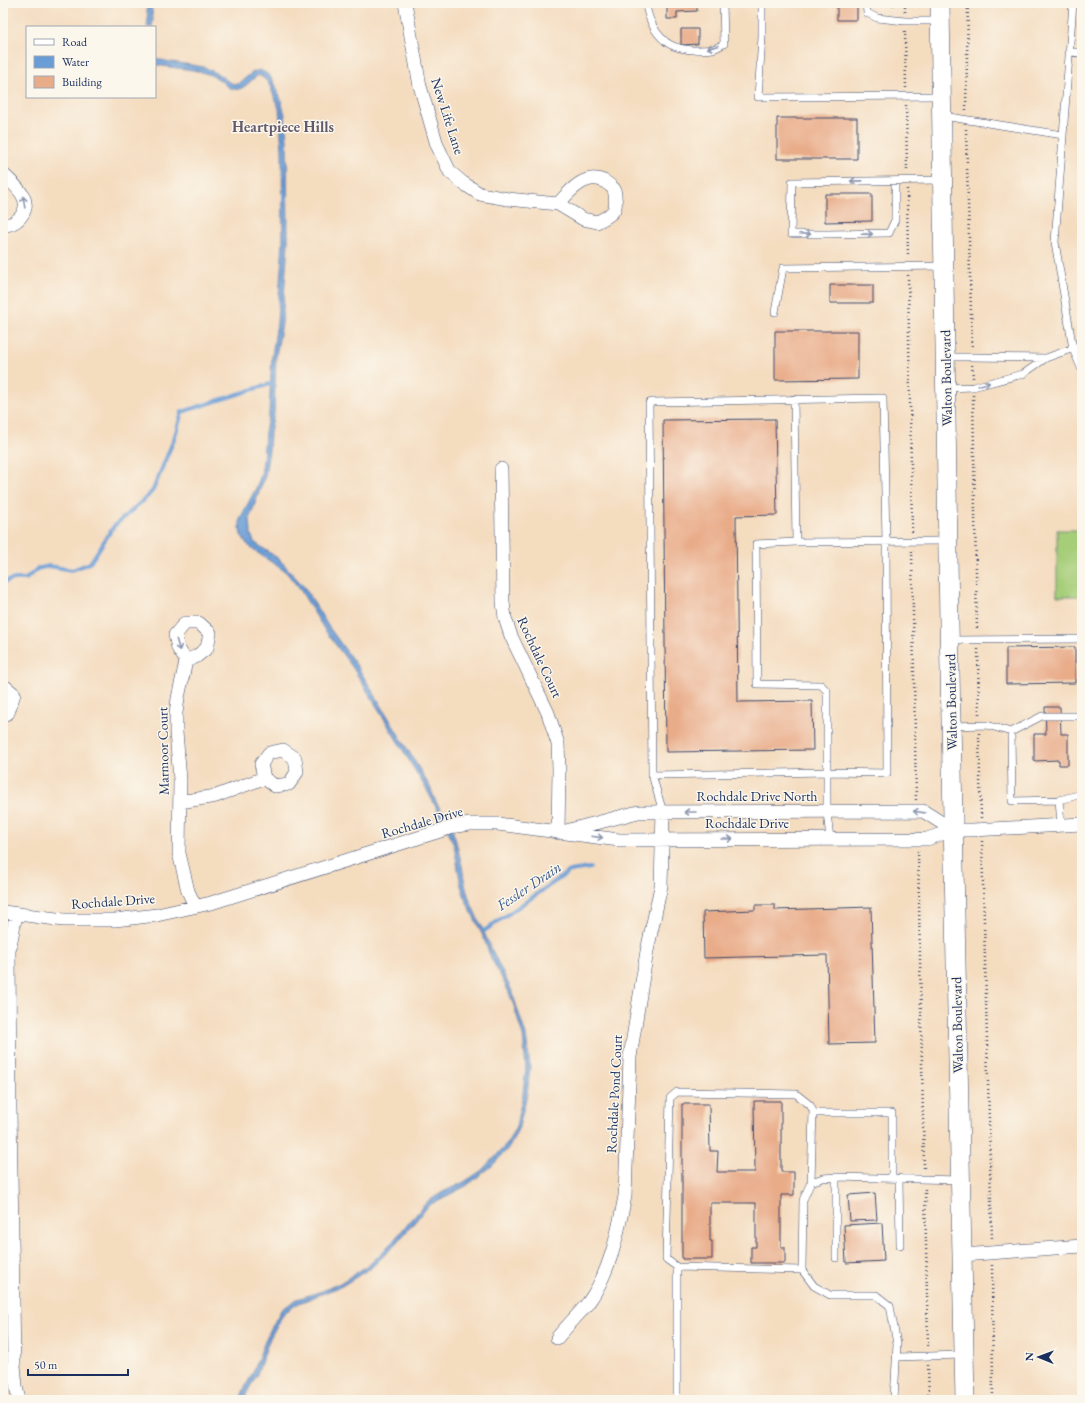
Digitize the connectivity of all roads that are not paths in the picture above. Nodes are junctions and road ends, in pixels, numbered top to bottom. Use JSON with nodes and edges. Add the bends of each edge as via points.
{"nodes":[{"id":1,"x":405,"y":3,"type":"edge"},
{"id":2,"x":646,"y":3,"type":"edge"},
{"id":3,"x":723,"y":3,"type":"edge"},
{"id":4,"x":762,"y":3,"type":"edge"},
{"id":5,"x":866,"y":3,"type":"edge"},
{"id":6,"x":1073,"y":3,"type":"edge"},
{"id":7,"x":940,"y":12,"type":"edge"},
{"id":8,"x":1070,"y":52,"type":"junction"},
{"id":9,"x":1082,"y":53,"type":"edge"},
{"id":10,"x":942,"y":96,"type":"junction"},
{"id":11,"x":942,"y":116,"type":"junction"},
{"id":12,"x":1063,"y":135,"type":"junction"},
{"id":13,"x":3,"y":174,"type":"edge"},
{"id":14,"x":943,"y":180,"type":"junction"},
{"id":15,"x":895,"y":181,"type":"junction"},
{"id":16,"x":558,"y":204,"type":"dead end"},
{"id":17,"x":3,"y":225,"type":"edge"},
{"id":18,"x":944,"y":266,"type":"junction"},
{"id":19,"x":775,"y":312,"type":"dead end"},
{"id":20,"x":1082,"y":345,"type":"edge"},
{"id":21,"x":1073,"y":349,"type":"junction"},
{"id":22,"x":945,"y":357,"type":"junction"},
{"id":23,"x":1046,"y":358,"type":"junction"},
{"id":24,"x":1082,"y":370,"type":"edge"},
{"id":25,"x":946,"y":388,"type":"junction"},
{"id":26,"x":794,"y":400,"type":"junction"},
{"id":27,"x":501,"y":469,"type":"dead end"},
{"id":28,"x":886,"y":541,"type":"junction"},
{"id":29,"x":948,"y":541,"type":"junction"},
{"id":30,"x":796,"y":542,"type":"junction"},
{"id":31,"x":1082,"y":639,"type":"edge"},
{"id":32,"x":950,"y":640,"type":"junction"},
{"id":33,"x":186,"y":662,"type":"dead end"},
{"id":34,"x":3,"y":685,"type":"edge"},
{"id":35,"x":3,"y":715,"type":"edge"},
{"id":36,"x":1082,"y":716,"type":"edge"},
{"id":37,"x":951,"y":726,"type":"junction"},
{"id":38,"x":1011,"y":732,"type":"junction"},
{"id":39,"x":827,"y":772,"type":"junction"},
{"id":40,"x":652,"y":775,"type":"junction"},
{"id":41,"x":264,"y":778,"type":"dead end"},
{"id":42,"x":1082,"y":794,"type":"edge"},
{"id":43,"x":1059,"y":800,"type":"junction"},
{"id":44,"x":180,"y":802,"type":"junction"},
{"id":45,"x":663,"y":812,"type":"junction"},
{"id":46,"x":827,"y":812,"type":"junction"},
{"id":47,"x":1082,"y":824,"type":"edge"},
{"id":48,"x":1061,"y":825,"type":"junction"},
{"id":49,"x":953,"y":830,"type":"junction"},
{"id":50,"x":558,"y":833,"type":"junction"},
{"id":51,"x":830,"y":839,"type":"junction"},
{"id":52,"x":663,"y":840,"type":"junction"},
{"id":53,"x":195,"y":906,"type":"junction"},
{"id":54,"x":3,"y":912,"type":"edge"},
{"id":55,"x":16,"y":914,"type":"junction"},
{"id":56,"x":813,"y":1113,"type":"junction"},
{"id":57,"x":836,"y":1177,"type":"junction"},
{"id":58,"x":895,"y":1178,"type":"junction"},
{"id":59,"x":960,"y":1180,"type":"junction"},
{"id":60,"x":811,"y":1182,"type":"junction"},
{"id":61,"x":900,"y":1245,"type":"dead end"},
{"id":62,"x":1082,"y":1246,"type":"edge"},
{"id":63,"x":962,"y":1255,"type":"junction"},
{"id":64,"x":836,"y":1258,"type":"dead end"},
{"id":65,"x":677,"y":1267,"type":"junction"},
{"id":66,"x":802,"y":1270,"type":"junction"},
{"id":67,"x":557,"y":1338,"type":"dead end"},
{"id":68,"x":964,"y":1354,"type":"junction"},
{"id":69,"x":897,"y":1357,"type":"junction"},
{"id":70,"x":19,"y":1400,"type":"edge"},
{"id":71,"x":677,"y":1400,"type":"edge"},
{"id":72,"x":894,"y":1400,"type":"edge"},
{"id":73,"x":965,"y":1400,"type":"edge"}],
"edges":[{"from":1,"to":16,"type":"street","name":"New Life Lane","via":[[420,86],[438,145],[450,172],[480,194]]},
{"from":3,"to":2,"type":"lane","one_way":true,"via":[[724,44],[714,49],[693,50],[677,48],[665,42],[654,28]]},
{"from":4,"to":10,"type":"lane","via":[[758,97]]},
{"from":5,"to":7,"type":"lane","via":[[867,13],[877,18],[905,21]]},
{"from":6,"to":8,"type":"lane"},
{"from":7,"to":10,"type":"main road","name":"Walton Boulevard"},
{"from":8,"to":9,"type":"lane"},
{"from":8,"to":12,"type":"lane"},
{"from":10,"to":11,"type":"main road","name":"Walton Boulevard"},
{"from":11,"to":12,"type":"lane"},
{"from":11,"to":14,"type":"main road","name":"Walton Boulevard"},
{"from":12,"to":21,"type":"lane","via":[[1055,242]]},
{"from":17,"to":13,"type":"street","one_way":true,"via":[[20,218],[26,202],[22,192]]},
{"from":14,"to":15,"type":"lane"},
{"from":14,"to":18,"type":"main road","name":"Walton Boulevard"},
{"from":15,"to":15,"type":"lane","one_way":true,"via":[[792,182],[791,234],[889,233],[895,220]]},
{"from":18,"to":19,"type":"lane","via":[[783,268]]},
{"from":18,"to":22,"type":"main road","name":"Walton Boulevard"},
{"from":20,"to":21,"type":"lane"},
{"from":21,"to":23,"type":"lane"},
{"from":21,"to":24,"type":"lane"},
{"from":22,"to":23,"type":"lane"},
{"from":22,"to":25,"type":"main road","name":"Walton Boulevard"},
{"from":25,"to":23,"type":"lane","one_way":true,"via":[[973,387],[1023,374]]},
{"from":25,"to":29,"type":"main road","name":"Walton Boulevard"},
{"from":26,"to":28,"type":"lane","via":[[883,398]]},
{"from":26,"to":30,"type":"lane"},
{"from":26,"to":40,"type":"lane","via":[[649,403]]},
{"from":27,"to":50,"type":"street","name":"Rochdale Court","via":[[505,618],[548,713],[558,744]]},
{"from":28,"to":29,"type":"lane"},
{"from":28,"to":30,"type":"lane"},
{"from":28,"to":39,"type":"lane","via":[[887,773]]},
{"from":29,"to":32,"type":"main road","name":"Walton Boulevard"},
{"from":30,"to":39,"type":"lane","via":[[756,544],[757,684],[821,685],[827,691]]},
{"from":31,"to":32,"type":"lane"},
{"from":32,"to":37,"type":"main road","name":"Walton Boulevard"},
{"from":33,"to":44,"type":"street","name":"Marmoor Court","via":[[176,713]]},
{"from":34,"to":35,"type":"street","via":[[14,694],[8,713]]},
{"from":36,"to":38,"type":"lane","via":[[1042,716]]},
{"from":37,"to":38,"type":"lane","via":[[987,725]]},
{"from":37,"to":49,"type":"main road","name":"Walton Boulevard"},
{"from":38,"to":43,"type":"lane","via":[[1012,801]]},
{"from":39,"to":40,"type":"lane"},
{"from":39,"to":46,"type":"lane"},
{"from":40,"to":45,"type":"lane"},
{"from":41,"to":44,"type":"street","name":"Marmoor Court","via":[[216,796]]},
{"from":42,"to":43,"type":"lane"},
{"from":43,"to":48,"type":"lane"},
{"from":44,"to":53,"type":"street","via":[[179,853],[188,891]]},
{"from":46,"to":45,"type":"street","name":"Rochdale Drive North","one_way":true},
{"from":45,"to":50,"type":"street","name":"Rochdale Drive North","via":[[638,812]]},
{"from":45,"to":52,"type":"street","name":"Rochdale Pond Court"},
{"from":49,"to":46,"type":"street","name":"Rochdale Drive North","one_way":true,"via":[[923,811]]},
{"from":46,"to":51,"type":"lane"},
{"from":47,"to":48,"type":"street"},
{"from":48,"to":49,"type":"street"},
{"from":49,"to":51,"type":"street","name":"Rochdale Drive","via":[[927,839]]},
{"from":49,"to":59,"type":"main road","name":"Walton Boulevard"},
{"from":50,"to":52,"type":"street","name":"Rochdale Drive","one_way":true,"via":[[619,840]]},
{"from":50,"to":53,"type":"street","name":"Rochdale Drive","via":[[498,824],[456,826]]},
{"from":52,"to":51,"type":"street","name":"Rochdale Drive","one_way":true},
{"from":52,"to":67,"type":"street","name":"Rochdale Pond Court","via":[[661,886],[647,951],[630,1057],[625,1196],[621,1216],[612,1253],[597,1286],[588,1302]]},
{"from":53,"to":55,"type":"street","name":"Rochdale Drive","via":[[157,915],[115,920],[64,920]]},
{"from":54,"to":55,"type":"street","name":"Rochdale Drive"},
{"from":55,"to":70,"type":"street","via":[[9,951],[14,1365]]},
{"from":56,"to":58,"type":"lane","via":[[892,1113]]},
{"from":56,"to":60,"type":"lane"},
{"from":56,"to":65,"type":"lane","via":[[810,1106],[796,1094],[677,1092],[670,1098],[666,1259]]},
{"from":57,"to":58,"type":"lane"},
{"from":57,"to":60,"type":"lane"},
{"from":57,"to":64,"type":"lane"},
{"from":58,"to":59,"type":"lane"},
{"from":58,"to":61,"type":"lane"},
{"from":59,"to":63,"type":"main road","name":"Walton Boulevard"},
{"from":60,"to":66,"type":"lane","via":[[803,1200]]},
{"from":62,"to":63,"type":"street"},
{"from":63,"to":68,"type":"main road","name":"Walton Boulevard"},
{"from":65,"to":66,"type":"lane"},
{"from":65,"to":71,"type":"lane"},
{"from":66,"to":69,"type":"lane","via":[[814,1286],[830,1295],[876,1295],[890,1306]]},
{"from":68,"to":69,"type":"lane"},
{"from":68,"to":73,"type":"main road","name":"Walton Boulevard"},
{"from":69,"to":72,"type":"lane"}]}
